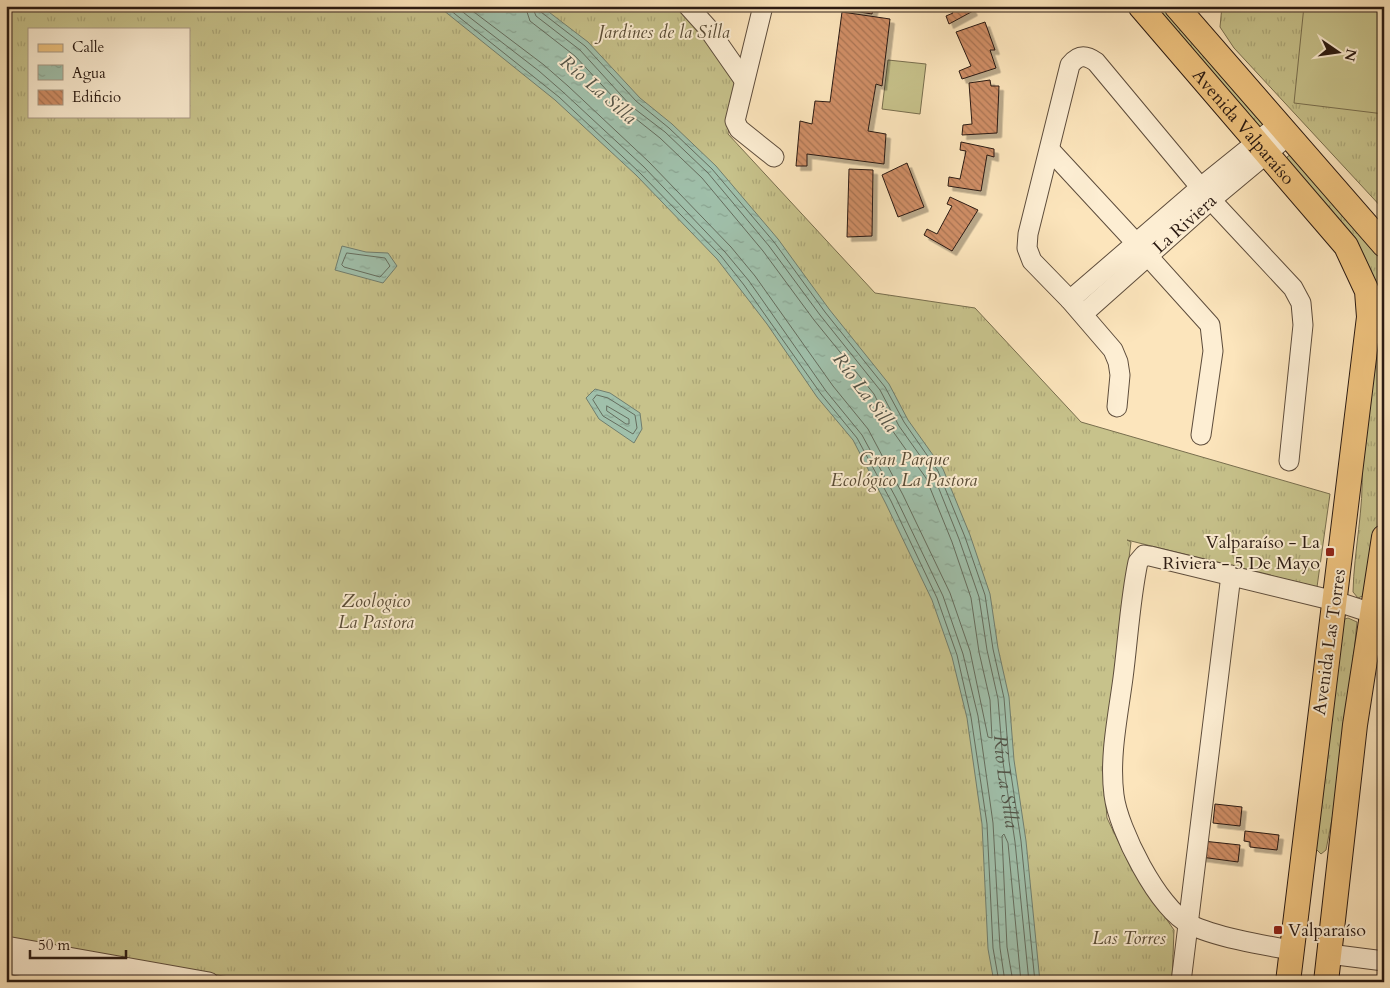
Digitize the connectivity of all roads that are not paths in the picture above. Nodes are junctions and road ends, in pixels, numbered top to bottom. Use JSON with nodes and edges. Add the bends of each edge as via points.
{"nodes":[{"id":1,"x":688,"y":6,"type":"edge"},
{"id":2,"x":763,"y":6,"type":"edge"},
{"id":3,"x":1140,"y":6,"type":"edge"},
{"id":4,"x":1176,"y":6,"type":"edge"},
{"id":5,"x":744,"y":80,"type":"junction"},
{"id":6,"x":1284,"y":130,"type":"junction"},
{"id":7,"x":1262,"y":149,"type":"junction"},
{"id":8,"x":1050,"y":150,"type":"junction"},
{"id":9,"x":774,"y":157,"type":"dead end"},
{"id":10,"x":1206,"y":193,"type":"junction"},
{"id":11,"x":1379,"y":234,"type":"edge"},
{"id":12,"x":1346,"y":246,"type":"joint"},
{"id":13,"x":1143,"y":250,"type":"junction"},
{"id":14,"x":1070,"y":300,"type":"junction"},
{"id":15,"x":1083,"y":314,"type":"junction"},
{"id":16,"x":1117,"y":407,"type":"dead end"},
{"id":17,"x":1201,"y":435,"type":"dead end"},
{"id":18,"x":1290,"y":461,"type":"dead end"},
{"id":19,"x":1384,"y":537,"type":"edge"},
{"id":20,"x":1232,"y":575,"type":"junction"},
{"id":21,"x":1335,"y":602,"type":"junction"},
{"id":22,"x":1379,"y":615,"type":"edge"},
{"id":23,"x":1305,"y":829,"type":"junction"},
{"id":24,"x":1340,"y":846,"type":"junction"},
{"id":25,"x":1189,"y":924,"type":"junction"},
{"id":26,"x":6,"y":946,"type":"edge"},
{"id":27,"x":1292,"y":950,"type":"junction"},
{"id":28,"x":1384,"y":961,"type":"edge"},
{"id":29,"x":6,"y":964,"type":"edge"},
{"id":30,"x":1319,"y":965,"type":"edge"},
{"id":31,"x":114,"y":982,"type":"edge"},
{"id":32,"x":208,"y":982,"type":"edge"},
{"id":33,"x":1181,"y":982,"type":"edge"},
{"id":34,"x":1288,"y":982,"type":"edge"},
{"id":35,"x":1326,"y":982,"type":"edge"}],
"edges":[{"from":1,"to":5,"type":"street"},
{"from":2,"to":5,"type":"street"},
{"from":3,"to":7,"type":"main road","name":"Avenida Valparaíso"},
{"from":4,"to":6,"type":"main road","name":"Avenida Valparaíso"},
{"from":5,"to":9,"type":"street","via":[[735,121]]},
{"from":6,"to":7,"type":"street","name":"La Riviera"},
{"from":6,"to":11,"type":"main road","name":"Avenida Valparaíso"},
{"from":7,"to":10,"type":"street","name":"La Riviera"},
{"from":7,"to":12,"type":"main road","name":"Avenida Valparaíso"},
{"from":8,"to":10,"type":"street","via":[[1070,65],[1075,58],[1083,56],[1096,62]]},
{"from":8,"to":13,"type":"street"},
{"from":8,"to":14,"type":"street","via":[[1026,248],[1032,261]]},
{"from":10,"to":13,"type":"street","name":"La Riviera"},
{"from":10,"to":18,"type":"street","via":[[1293,288],[1300,303],[1303,325]]},
{"from":12,"to":21,"type":"main road","name":"Avenida Las Torres","via":[[1367,291],[1369,317]]},
{"from":13,"to":14,"type":"street","name":"La Riviera"},
{"from":13,"to":15,"type":"street","name":"La Riviera"},
{"from":13,"to":17,"type":"street","via":[[1210,325],[1213,351]]},
{"from":14,"to":15,"type":"street"},
{"from":15,"to":16,"type":"street","via":[[1113,350],[1118,362]]},
{"from":19,"to":22,"type":"main road"},
{"from":20,"to":21,"type":"street"},
{"from":20,"to":25,"type":"street"},
{"from":20,"to":25,"type":"street","via":[[1150,556],[1141,557],[1136,571],[1114,747],[1114,795],[1121,826],[1149,880],[1175,913]]},
{"from":21,"to":22,"type":"street"},
{"from":21,"to":23,"type":"main road","name":"Avenida Las Torres"},
{"from":22,"to":24,"type":"main road","via":[[1355,725]]},
{"from":23,"to":24,"type":"main road","via":[[1310,864],[1324,866]]},
{"from":23,"to":27,"type":"main road","name":"Avenida Las Torres"},
{"from":24,"to":30,"type":"main road"},
{"from":25,"to":27,"type":"street","via":[[1243,941]]},
{"from":25,"to":33,"type":"street"},
{"from":26,"to":32,"type":"street"},
{"from":27,"to":34,"type":"main road","name":"Avenida Las Torres"},
{"from":28,"to":30,"type":"street"},
{"from":29,"to":31,"type":"street"},
{"from":30,"to":35,"type":"main road"}]}
